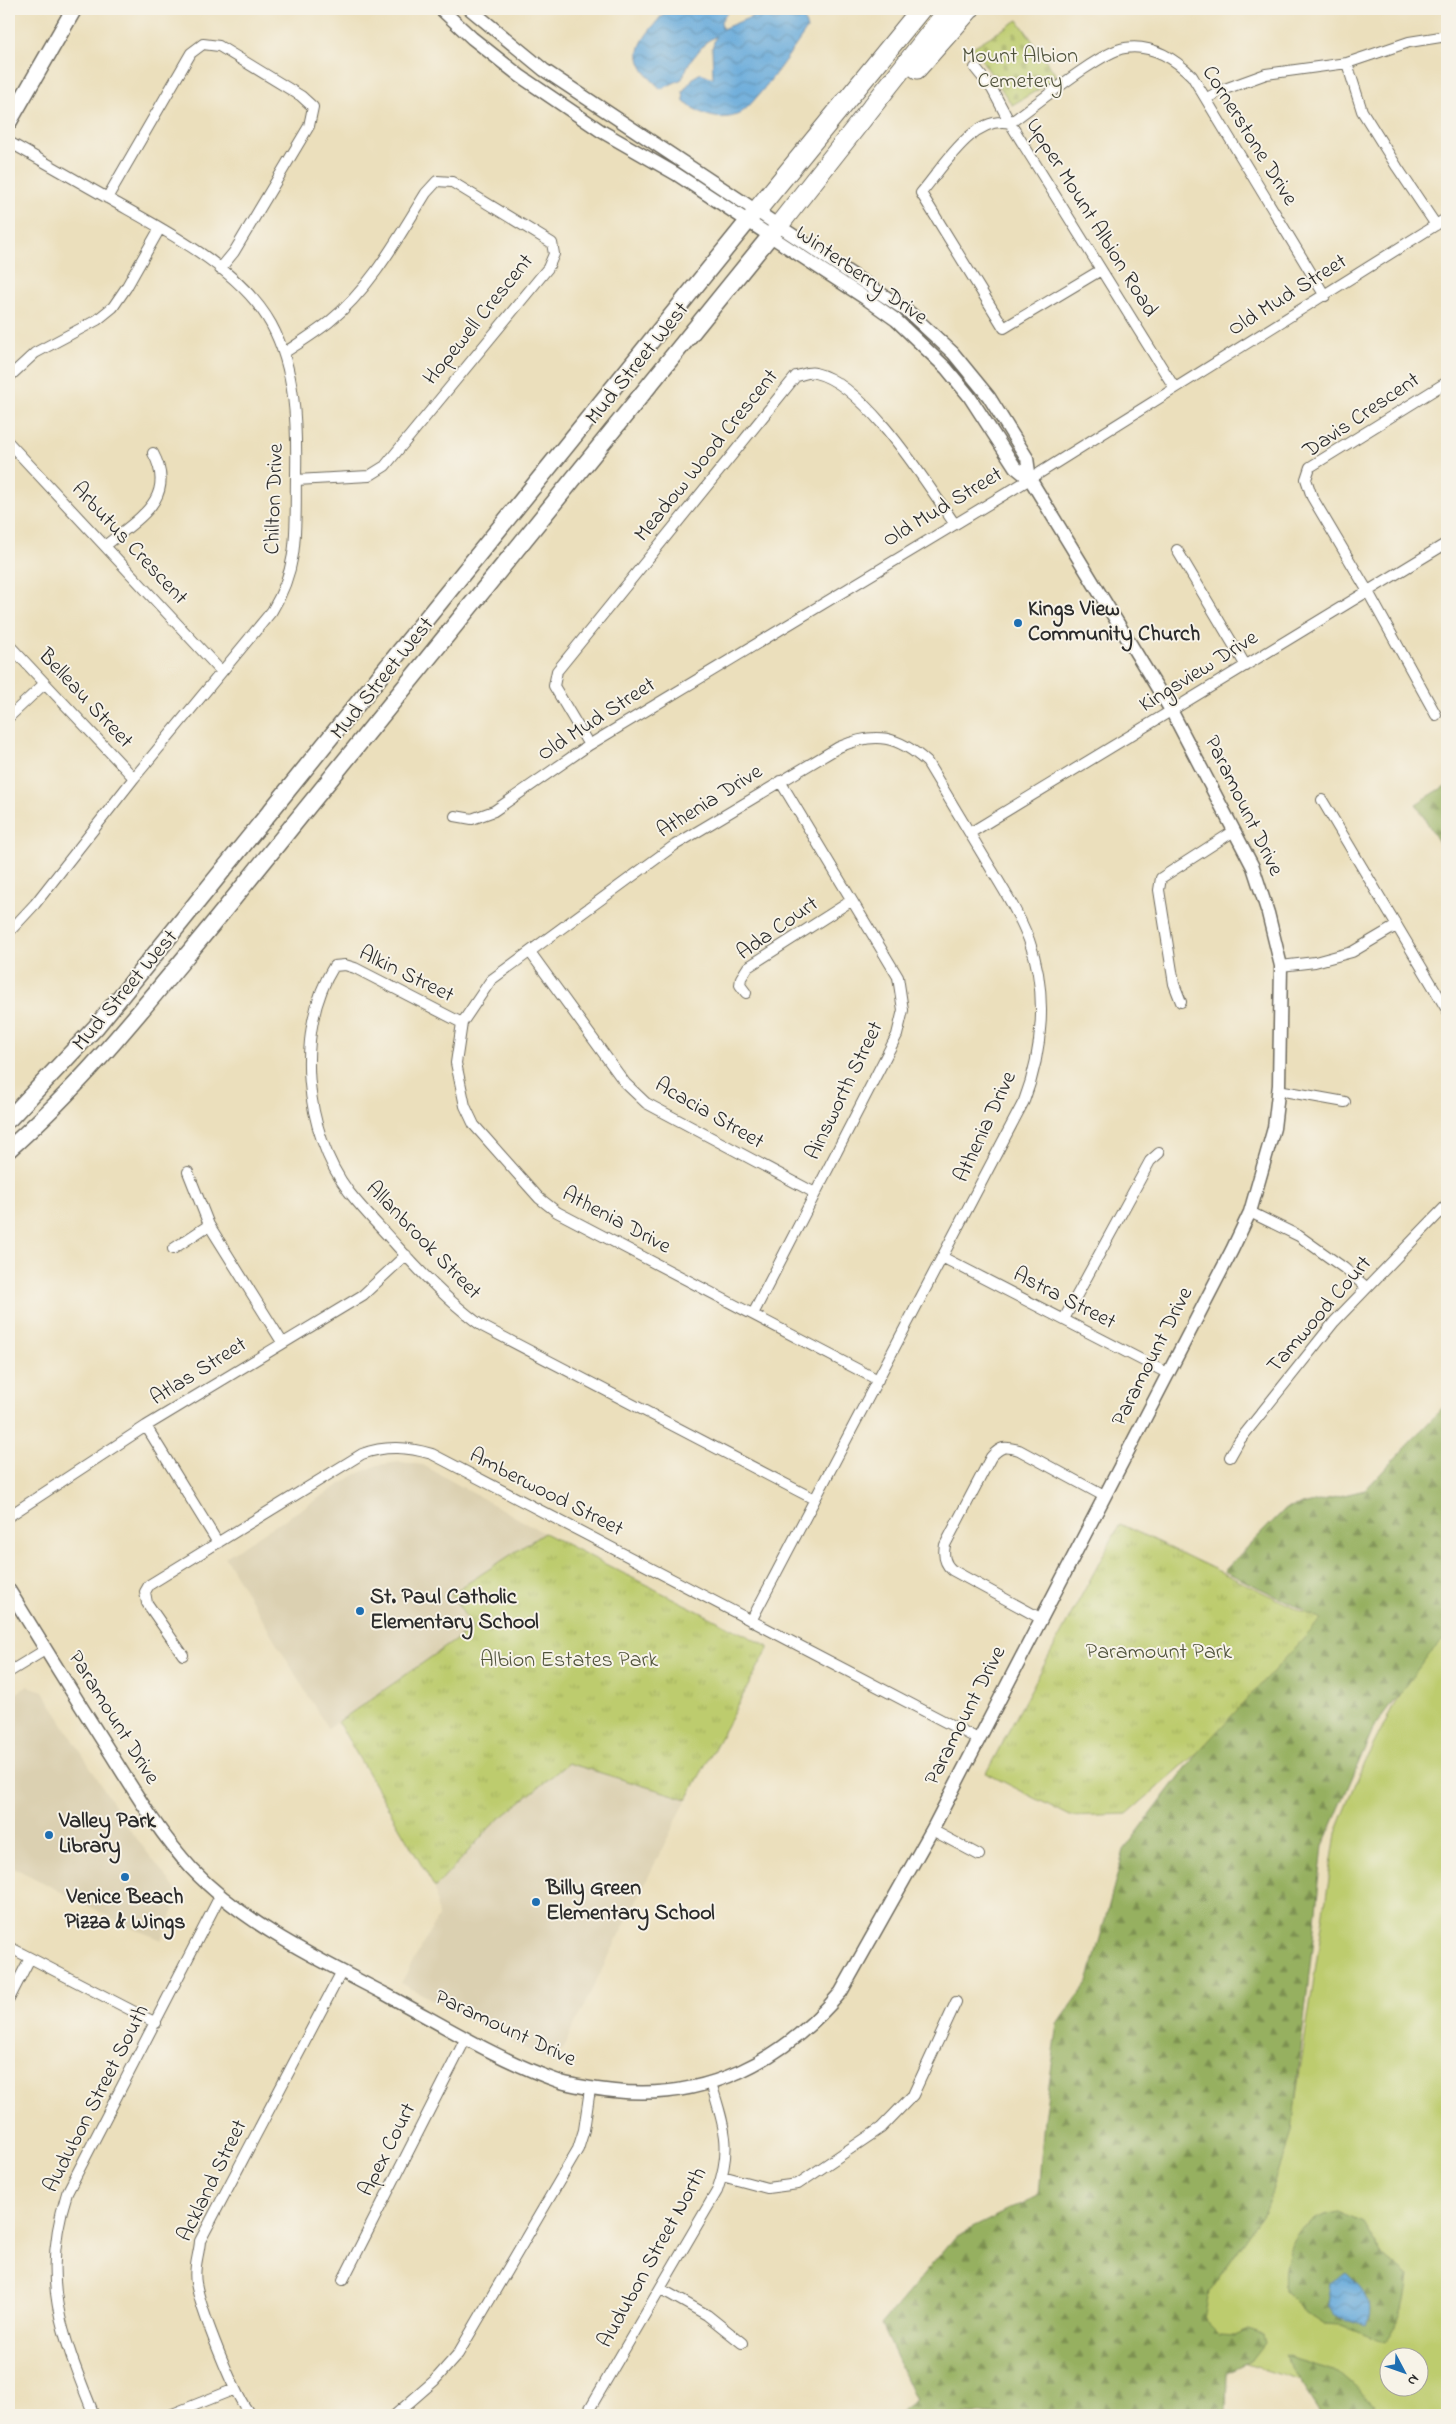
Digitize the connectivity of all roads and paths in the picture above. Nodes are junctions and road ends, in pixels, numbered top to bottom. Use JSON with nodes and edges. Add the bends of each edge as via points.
{"nodes":[{"id":1,"x":74,"y":9,"type":"edge"},
{"id":2,"x":441,"y":9,"type":"edge"},
{"id":3,"x":470,"y":9,"type":"edge"},
{"id":4,"x":921,"y":9,"type":"edge"},
{"id":5,"x":949,"y":9,"type":"edge"},
{"id":6,"x":970,"y":9,"type":"edge"},
{"id":7,"x":1447,"y":36,"type":"edge"},
{"id":8,"x":1347,"y":63,"type":"junction"},
{"id":9,"x":975,"y":68,"type":"dead end"},
{"id":10,"x":1207,"y":98,"type":"junction"},
{"id":11,"x":9,"y":122,"type":"edge"},
{"id":12,"x":1010,"y":123,"type":"junction"},
{"id":13,"x":9,"y":142,"type":"edge"},
{"id":14,"x":833,"y":156,"type":"junction"},
{"id":15,"x":106,"y":198,"type":"junction"},
{"id":16,"x":752,"y":216,"type":"junction"},
{"id":17,"x":1447,"y":218,"type":"edge"},
{"id":18,"x":1436,"y":225,"type":"junction"},
{"id":19,"x":160,"y":228,"type":"junction"},
{"id":20,"x":774,"y":231,"type":"junction"},
{"id":21,"x":220,"y":269,"type":"junction"},
{"id":22,"x":1100,"y":270,"type":"junction"},
{"id":23,"x":1325,"y":296,"type":"junction"},
{"id":24,"x":284,"y":353,"type":"junction"},
{"id":25,"x":9,"y":376,"type":"edge"},
{"id":26,"x":1447,"y":382,"type":"edge"},
{"id":27,"x":1174,"y":388,"type":"junction"},
{"id":28,"x":9,"y":443,"type":"edge"},
{"id":29,"x":153,"y":453,"type":"dead end"},
{"id":30,"x":1030,"y":479,"type":"junction"},
{"id":31,"x":296,"y":480,"type":"junction"},
{"id":32,"x":954,"y":523,"type":"junction"},
{"id":33,"x":1447,"y":543,"type":"edge"},
{"id":34,"x":105,"y":546,"type":"junction"},
{"id":35,"x":1177,"y":550,"type":"dead end"},
{"id":36,"x":1367,"y":590,"type":"junction"},
{"id":37,"x":9,"y":645,"type":"edge"},
{"id":38,"x":1246,"y":666,"type":"junction"},
{"id":39,"x":221,"y":671,"type":"junction"},
{"id":40,"x":44,"y":684,"type":"junction"},
{"id":41,"x":1172,"y":712,"type":"junction"},
{"id":42,"x":1436,"y":714,"type":"dead end"},
{"id":43,"x":9,"y":717,"type":"edge"},
{"id":44,"x":589,"y":745,"type":"junction"},
{"id":45,"x":134,"y":778,"type":"junction"},
{"id":46,"x":780,"y":781,"type":"junction"},
{"id":47,"x":1322,"y":800,"type":"dead end"},
{"id":48,"x":456,"y":816,"type":"dead end"},
{"id":49,"x":1234,"y":831,"type":"junction"},
{"id":50,"x":970,"y":833,"type":"junction"},
{"id":51,"x":851,"y":901,"type":"junction"},
{"id":52,"x":1396,"y":926,"type":"junction"},
{"id":53,"x":9,"y":932,"type":"edge"},
{"id":54,"x":530,"y":952,"type":"junction"},
{"id":55,"x":334,"y":966,"type":"joint"},
{"id":56,"x":1281,"y":966,"type":"junction"},
{"id":57,"x":746,"y":993,"type":"dead end"},
{"id":58,"x":1181,"y":1002,"type":"dead end"},
{"id":59,"x":1447,"y":1010,"type":"edge"},
{"id":60,"x":462,"y":1023,"type":"junction"},
{"id":61,"x":1278,"y":1090,"type":"junction"},
{"id":62,"x":1345,"y":1102,"type":"dead end"},
{"id":63,"x":9,"y":1119,"type":"edge"},
{"id":64,"x":9,"y":1149,"type":"edge"},
{"id":65,"x":1160,"y":1153,"type":"dead end"},
{"id":66,"x":188,"y":1172,"type":"dead end"},
{"id":67,"x":815,"y":1194,"type":"junction"},
{"id":68,"x":1447,"y":1205,"type":"edge"},
{"id":69,"x":1250,"y":1212,"type":"junction"},
{"id":70,"x":209,"y":1225,"type":"junction"},
{"id":71,"x":173,"y":1249,"type":"dead end"},
{"id":72,"x":406,"y":1255,"type":"junction"},
{"id":73,"x":942,"y":1257,"type":"junction"},
{"id":74,"x":1366,"y":1287,"type":"junction"},
{"id":75,"x":752,"y":1314,"type":"junction"},
{"id":76,"x":1064,"y":1319,"type":"junction"},
{"id":77,"x":282,"y":1342,"type":"junction"},
{"id":78,"x":1169,"y":1374,"type":"junction"},
{"id":79,"x":878,"y":1380,"type":"junction"},
{"id":80,"x":146,"y":1426,"type":"junction"},
{"id":81,"x":1230,"y":1457,"type":"dead end"},
{"id":82,"x":1104,"y":1496,"type":"junction"},
{"id":83,"x":814,"y":1499,"type":"junction"},
{"id":84,"x":9,"y":1516,"type":"edge"},
{"id":85,"x":218,"y":1543,"type":"junction"},
{"id":86,"x":9,"y":1590,"type":"edge"},
{"id":87,"x":1040,"y":1618,"type":"junction"},
{"id":88,"x":751,"y":1621,"type":"junction"},
{"id":89,"x":45,"y":1650,"type":"junction"},
{"id":90,"x":183,"y":1655,"type":"dead end"},
{"id":91,"x":9,"y":1672,"type":"edge"},
{"id":92,"x":978,"y":1739,"type":"junction"},
{"id":93,"x":932,"y":1830,"type":"junction"},
{"id":94,"x":979,"y":1855,"type":"dead end"},
{"id":95,"x":220,"y":1896,"type":"junction"},
{"id":96,"x":9,"y":1947,"type":"edge"},
{"id":97,"x":30,"y":1958,"type":"junction"},
{"id":98,"x":342,"y":1972,"type":"junction"},
{"id":99,"x":9,"y":1999,"type":"edge"},
{"id":100,"x":956,"y":2002,"type":"dead end"},
{"id":101,"x":156,"y":2024,"type":"junction"},
{"id":102,"x":466,"y":2038,"type":"junction"},
{"id":103,"x":711,"y":2083,"type":"junction"},
{"id":104,"x":590,"y":2089,"type":"junction"},
{"id":105,"x":722,"y":2176,"type":"junction"},
{"id":106,"x":343,"y":2280,"type":"dead end"},
{"id":107,"x":661,"y":2289,"type":"junction"},
{"id":108,"x":742,"y":2343,"type":"dead end"},
{"id":109,"x":235,"y":2389,"type":"junction"},
{"id":110,"x":399,"y":2414,"type":"edge"},
{"id":111,"x":94,"y":2415,"type":"edge"},
{"id":112,"x":170,"y":2415,"type":"edge"},
{"id":113,"x":251,"y":2415,"type":"edge"},
{"id":114,"x":586,"y":2415,"type":"edge"}],
"edges":[{"from":1,"to":11,"type":"main road"},
{"from":2,"to":16,"type":"street","name":"Winterberry Drive","via":[[520,76],[601,131]]},
{"from":3,"to":16,"type":"street","name":"Winterberry Drive","via":[[544,70]]},
{"from":4,"to":16,"type":"highway"},
{"from":5,"to":14,"type":"highway"},
{"from":6,"to":14,"type":"highway"},
{"from":7,"to":8,"type":"street","via":[[1409,42]]},
{"from":8,"to":10,"type":"street","via":[[1266,74]]},
{"from":8,"to":18,"type":"street","via":[[1362,110]]},
{"from":9,"to":12,"type":"street","name":"Upper Mount Albion Road","via":[[992,89]]},
{"from":10,"to":12,"type":"street","name":"Cornerstone Drive","via":[[1192,76],[1161,51],[1124,48],[1099,60]]},
{"from":10,"to":23,"type":"street","name":"Cornerstone Drive"},
{"from":12,"to":22,"type":"street","name":"Upper Mount Albion Road"},
{"from":12,"to":22,"type":"street","via":[[986,124],[972,132],[921,193],[1004,328]]},
{"from":13,"to":15,"type":"street","name":"Chilton Drive"},
{"from":14,"to":20,"type":"highway"},
{"from":15,"to":19,"type":"street","name":"Chilton Drive"},
{"from":15,"to":21,"type":"street","via":[[191,53],[203,44],[219,46],[301,96],[313,107],[309,126],[234,252]]},
{"from":16,"to":20,"type":"street","name":"Winterberry Drive"},
{"from":16,"to":63,"type":"main road","name":"Mud Street West","via":[[102,1019]]},
{"from":17,"to":18,"type":"street","name":"Old Mud Street"},
{"from":18,"to":23,"type":"street","name":"Old Mud Street"},
{"from":19,"to":21,"type":"street","name":"Chilton Drive"},
{"from":19,"to":25,"type":"street","via":[[113,307],[97,320],[35,353]]},
{"from":20,"to":30,"type":"street","name":"Winterberry Drive","via":[[880,291],[932,332],[989,397],[1027,458]]},
{"from":20,"to":64,"type":"main road","name":"Mud Street West","via":[[123,1033],[72,1089]]},
{"from":21,"to":24,"type":"street","name":"Chilton Drive","via":[[248,294],[270,323]]},
{"from":22,"to":27,"type":"street","name":"Upper Mount Albion Road"},
{"from":23,"to":27,"type":"street","name":"Old Mud Street"},
{"from":24,"to":31,"type":"street","name":"Chilton Drive","via":[[294,402]]},
{"from":24,"to":31,"type":"street","name":"Hopewell Crescent","via":[[329,322],[353,299],[375,273],[436,182],[452,182],[552,243],[554,254],[548,268],[385,466],[369,476]]},
{"from":26,"to":36,"type":"street","name":"Davis Crescent","via":[[1310,467],[1306,479],[1312,497]]},
{"from":27,"to":30,"type":"street","name":"Old Mud Street"},
{"from":28,"to":34,"type":"street","name":"Arbutus Crescent"},
{"from":29,"to":34,"type":"street","via":[[161,468],[162,486],[153,504]]},
{"from":30,"to":32,"type":"street","name":"Old Mud Street"},
{"from":30,"to":41,"type":"street","name":"Paramount Drive"},
{"from":31,"to":39,"type":"street","name":"Chilton Drive","via":[[295,547],[290,575],[272,611]]},
{"from":32,"to":44,"type":"street","name":"Old Mud Street"},
{"from":32,"to":44,"type":"street","name":"Meadow Wood Crescent","via":[[895,440],[859,401],[829,377],[813,372],[796,376],[557,671],[554,686]]},
{"from":33,"to":36,"type":"street","name":"Kingsview Drive"},
{"from":34,"to":39,"type":"street","name":"Arbutus Crescent"},
{"from":35,"to":38,"type":"street"},
{"from":36,"to":38,"type":"street","name":"Kingsview Drive"},
{"from":36,"to":42,"type":"street","name":"Davis Crescent"},
{"from":37,"to":40,"type":"street","name":"Belleau Street"},
{"from":38,"to":41,"type":"street","name":"Kingsview Drive"},
{"from":39,"to":45,"type":"street","name":"Chilton Drive"},
{"from":40,"to":43,"type":"street"},
{"from":40,"to":45,"type":"street","name":"Belleau Street"},
{"from":41,"to":49,"type":"street","name":"Paramount Drive"},
{"from":41,"to":50,"type":"street","name":"Kingsview Drive"},
{"from":44,"to":48,"type":"street","name":"Old Mud Street","via":[[494,811],[472,819]]},
{"from":45,"to":53,"type":"street","name":"Chilton Drive","via":[[35,904]]},
{"from":46,"to":50,"type":"street","name":"Athenia Drive","via":[[857,739],[891,739],[910,747],[927,762]]},
{"from":46,"to":51,"type":"street","name":"Ainsworth Street"},
{"from":46,"to":54,"type":"street","name":"Athenia Drive","via":[[675,845]]},
{"from":47,"to":52,"type":"street"},
{"from":49,"to":56,"type":"street","name":"Paramount Drive","via":[[1253,867]]},
{"from":49,"to":58,"type":"street","via":[[1161,878],[1159,890],[1171,965]]},
{"from":50,"to":73,"type":"street","name":"Athenia Drive","via":[[1030,941],[1041,1008],[1040,1033],[1031,1083],[1024,1100]]},
{"from":51,"to":57,"type":"street","name":"Ada Court","via":[[748,967],[740,985]]},
{"from":51,"to":67,"type":"street","name":"Ainsworth Street","via":[[898,977],[903,1010],[897,1035]]},
{"from":52,"to":56,"type":"street","via":[[1352,952],[1315,962]]},
{"from":52,"to":59,"type":"street"},
{"from":54,"to":60,"type":"street","name":"Athenia Drive","via":[[491,980]]},
{"from":54,"to":67,"type":"street","name":"Acacia Street","via":[[625,1083],[646,1103]]},
{"from":55,"to":60,"type":"street","name":"Alkin Street","via":[[344,964],[355,968]]},
{"from":55,"to":72,"type":"street","name":"Allanbrook Street","via":[[310,1024],[310,1089],[317,1124],[327,1152],[348,1191]]},
{"from":56,"to":61,"type":"street","name":"Paramount Drive"},
{"from":60,"to":75,"type":"street","name":"Athenia Drive","via":[[456,1063],[465,1106],[474,1125],[539,1198],[557,1212]]},
{"from":61,"to":62,"type":"street"},
{"from":61,"to":69,"type":"street","name":"Paramount Drive","via":[[1274,1128]]},
{"from":65,"to":76,"type":"street","via":[[1150,1161]]},
{"from":66,"to":70,"type":"street"},
{"from":67,"to":75,"type":"street","name":"Ainsworth Street"},
{"from":68,"to":74,"type":"street","name":"Tamwood Court"},
{"from":69,"to":74,"type":"street","via":[[1299,1236]]},
{"from":69,"to":78,"type":"street","name":"Paramount Drive"},
{"from":70,"to":71,"type":"street"},
{"from":70,"to":77,"type":"street"},
{"from":72,"to":77,"type":"street","name":"Atlas Street","via":[[363,1295]]},
{"from":72,"to":83,"type":"street","name":"Allanbrook Street","via":[[452,1303],[482,1326]]},
{"from":73,"to":76,"type":"street","name":"Astra Street"},
{"from":73,"to":79,"type":"street","name":"Athenia Drive"},
{"from":74,"to":81,"type":"street","name":"Tamwood Court","via":[[1328,1329],[1239,1441]]},
{"from":75,"to":79,"type":"street","name":"Athenia Drive"},
{"from":76,"to":78,"type":"street","name":"Astra Street"},
{"from":77,"to":80,"type":"street","name":"Atlas Street"},
{"from":78,"to":82,"type":"street","name":"Paramount Drive"},
{"from":79,"to":83,"type":"street","name":"Athenia Drive"},
{"from":80,"to":84,"type":"street","name":"Atlas Street"},
{"from":80,"to":85,"type":"street"},
{"from":82,"to":87,"type":"street","name":"Paramount Drive"},
{"from":82,"to":87,"type":"street","via":[[1019,1450],[1005,1446],[998,1449],[986,1466],[945,1545],[943,1554],[947,1566]]},
{"from":83,"to":88,"type":"street","name":"Athenia Drive"},
{"from":85,"to":88,"type":"street","name":"Amberwood Street","via":[[362,1454],[392,1447],[416,1449],[432,1454]]},
{"from":85,"to":90,"type":"street","name":"Amberwood Street","via":[[149,1586],[145,1592],[147,1603]]},
{"from":86,"to":89,"type":"street","name":"Paramount Drive"},
{"from":87,"to":92,"type":"street","name":"Paramount Drive"},
{"from":88,"to":92,"type":"street","name":"Amberwood Street"},
{"from":89,"to":91,"type":"street"},
{"from":89,"to":95,"type":"street","name":"Paramount Drive","via":[[157,1828],[192,1870]]},
{"from":92,"to":93,"type":"street","name":"Paramount Drive"},
{"from":93,"to":94,"type":"street"},
{"from":93,"to":103,"type":"street","name":"Paramount Drive","via":[[841,1992],[822,2015],[802,2034],[754,2066]]},
{"from":95,"to":98,"type":"street","name":"Paramount Drive","via":[[256,1922]]},
{"from":95,"to":101,"type":"street","name":"Audubon Street South"},
{"from":96,"to":97,"type":"street"},
{"from":97,"to":99,"type":"street"},
{"from":97,"to":101,"type":"street"},
{"from":98,"to":102,"type":"street","name":"Paramount Drive"},
{"from":98,"to":109,"type":"street","name":"Ackland Street","via":[[200,2241],[196,2258],[200,2299]]},
{"from":100,"to":105,"type":"street","via":[[913,2095],[881,2128],[798,2184],[767,2188]]},
{"from":101,"to":111,"type":"street","name":"Audubon Street South","via":[[67,2193],[56,2240],[53,2272],[59,2319]]},
{"from":102,"to":104,"type":"street","name":"Paramount Drive","via":[[535,2072]]},
{"from":102,"to":106,"type":"street","name":"Apex Court"},
{"from":103,"to":104,"type":"street","name":"Paramount Drive","via":[[645,2094]]},
{"from":103,"to":105,"type":"street","name":"Audubon Street North","via":[[726,2142]]},
{"from":104,"to":110,"type":"street","via":[[584,2130],[573,2158],[458,2354]]},
{"from":105,"to":107,"type":"street","name":"Audubon Street North","via":[[717,2191]]},
{"from":107,"to":108,"type":"street","via":[[707,2315]]},
{"from":107,"to":114,"type":"street","name":"Audubon Street North"},
{"from":109,"to":112,"type":"street"},
{"from":109,"to":113,"type":"street","name":"Ackland Street"}]}
